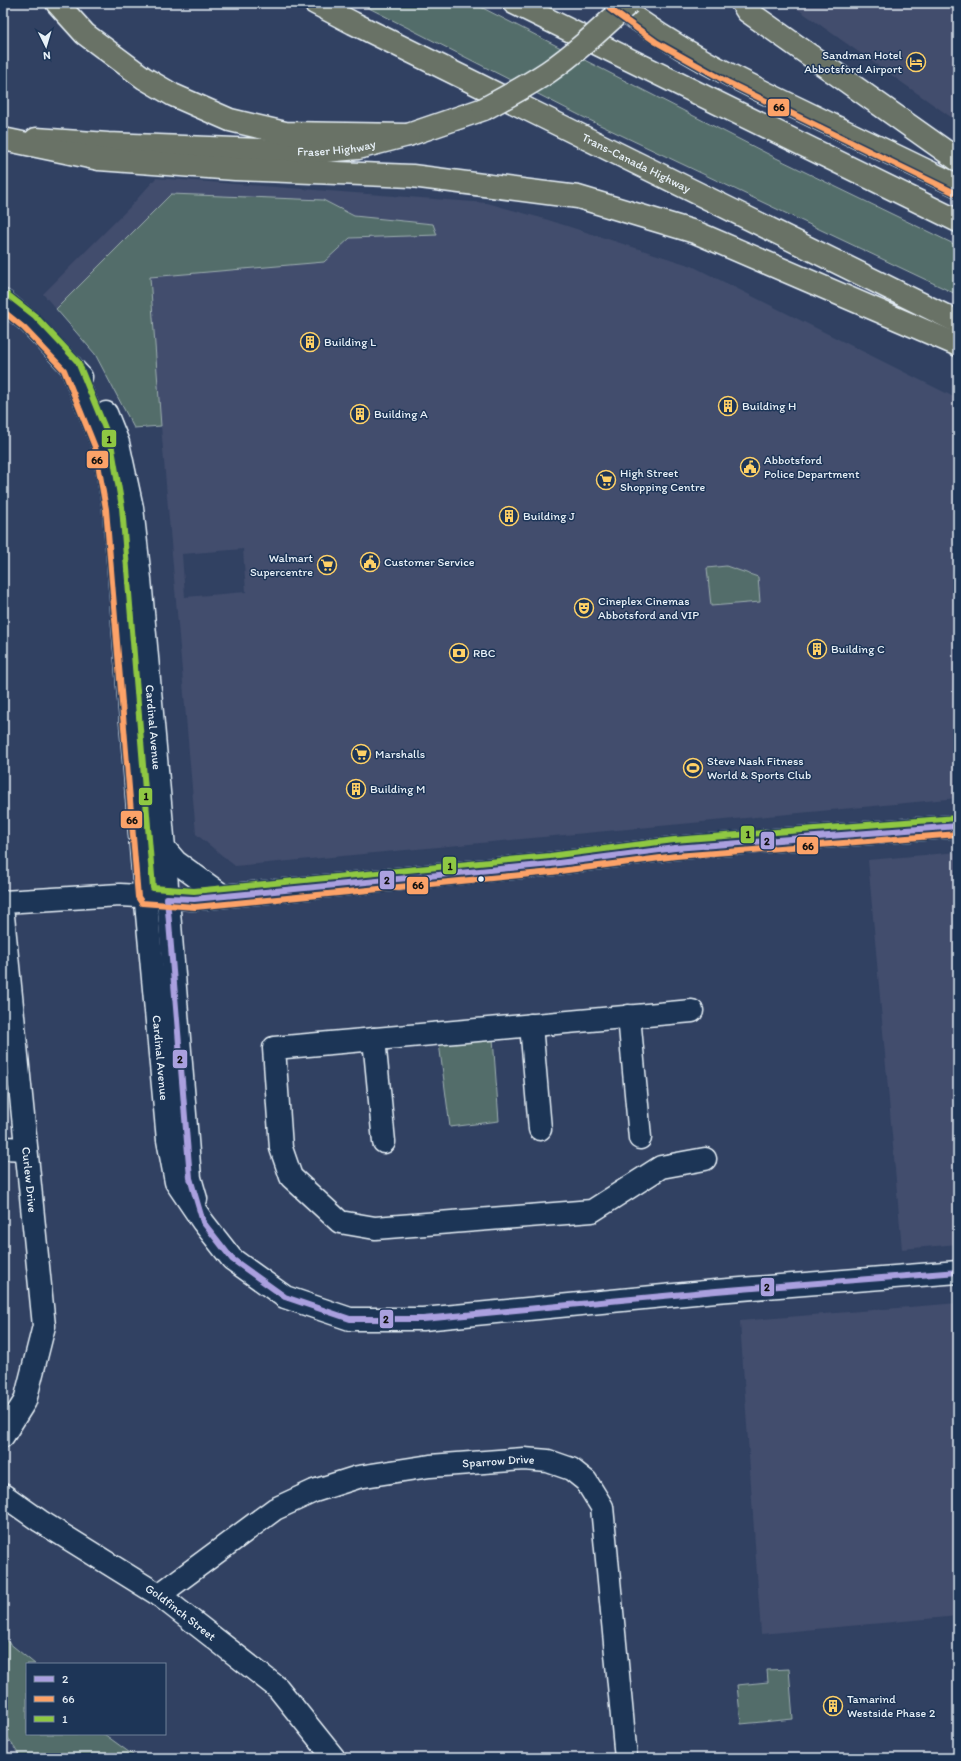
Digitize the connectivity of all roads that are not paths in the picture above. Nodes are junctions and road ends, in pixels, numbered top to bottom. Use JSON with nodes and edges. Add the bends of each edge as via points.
{"nodes":[{"id":1,"x":58,"y":3,"type":"edge"},
{"id":2,"x":315,"y":3,"type":"edge"},
{"id":3,"x":514,"y":3,"type":"edge"},
{"id":4,"x":615,"y":3,"type":"edge"},
{"id":5,"x":630,"y":3,"type":"edge"},
{"id":6,"x":742,"y":3,"type":"edge"},
{"id":7,"x":408,"y":135,"type":"junction"},
{"id":8,"x":3,"y":136,"type":"edge"},
{"id":9,"x":3,"y":139,"type":"edge"},
{"id":10,"x":958,"y":160,"type":"edge"},
{"id":11,"x":958,"y":186,"type":"edge"},
{"id":12,"x":958,"y":221,"type":"edge"},
{"id":13,"x":3,"y":301,"type":"edge"},
{"id":14,"x":958,"y":322,"type":"edge"},
{"id":15,"x":958,"y":344,"type":"edge"},
{"id":16,"x":71,"y":366,"type":"junction"},
{"id":17,"x":958,"y":826,"type":"edge"},
{"id":18,"x":164,"y":848,"type":"junction"},
{"id":19,"x":146,"y":896,"type":"junction"},
{"id":20,"x":223,"y":896,"type":"junction"},
{"id":21,"x":167,"y":898,"type":"junction"},
{"id":22,"x":3,"y":902,"type":"edge"},
{"id":23,"x":3,"y":916,"type":"edge"},
{"id":24,"x":692,"y":1010,"type":"dead end"},
{"id":25,"x":629,"y":1016,"type":"junction"},
{"id":26,"x":531,"y":1025,"type":"junction"},
{"id":27,"x":374,"y":1039,"type":"junction"},
{"id":28,"x":540,"y":1129,"type":"dead end"},
{"id":29,"x":640,"y":1138,"type":"dead end"},
{"id":30,"x":384,"y":1142,"type":"dead end"},
{"id":31,"x":3,"y":1148,"type":"edge"},
{"id":32,"x":26,"y":1149,"type":"junction"},
{"id":33,"x":705,"y":1159,"type":"dead end"},
{"id":34,"x":203,"y":1222,"type":"junction"},
{"id":35,"x":958,"y":1272,"type":"edge"},
{"id":36,"x":3,"y":1436,"type":"edge"},
{"id":37,"x":3,"y":1495,"type":"edge"},
{"id":38,"x":159,"y":1595,"type":"junction"},
{"id":39,"x":334,"y":1758,"type":"edge"},
{"id":40,"x":626,"y":1758,"type":"edge"}],
"edges":[{"from":1,"to":7,"type":"main road","via":[[85,34],[144,78],[173,95],[230,120],[285,133]]},
{"from":2,"to":14,"type":"main road","name":"Trans-Canada Highway"},
{"from":3,"to":12,"type":"main road"},
{"from":4,"to":11,"type":"main road","via":[[645,26],[740,81]]},
{"from":5,"to":7,"type":"main road","name":"Fraser Highway","bridge":true,"via":[[577,49],[518,90],[484,109]]},
{"from":6,"to":10,"type":"main road","via":[[747,11]]},
{"from":7,"to":8,"type":"main road","name":"Fraser Highway","via":[[358,148],[315,152],[108,144]]},
{"from":9,"to":15,"type":"main road","via":[[99,159],[235,169],[412,176],[578,198],[695,232]]},
{"from":13,"to":16,"type":"street","name":"Cardinal Avenue","via":[[29,322]]},
{"from":16,"to":18,"type":"street","name":"Cardinal Avenue","via":[[100,399],[118,443],[132,508]]},
{"from":16,"to":19,"type":"street","name":"Cardinal Avenue","via":[[103,445],[114,508]]},
{"from":17,"to":20,"type":"street","via":[[675,848],[551,864]]},
{"from":18,"to":20,"type":"street","via":[[181,865]]},
{"from":18,"to":21,"type":"street","name":"Cardinal Avenue"},
{"from":19,"to":21,"type":"street"},
{"from":19,"to":22,"type":"street","via":[[120,895]]},
{"from":19,"to":34,"type":"street","name":"Cardinal Avenue","via":[[168,1140],[176,1182]]},
{"from":20,"to":21,"type":"street"},
{"from":21,"to":34,"type":"street","name":"Cardinal Avenue","via":[[190,1178]]},
{"from":23,"to":32,"type":"street","name":"Curlew Drive"},
{"from":24,"to":25,"type":"street"},
{"from":25,"to":26,"type":"street"},
{"from":25,"to":29,"type":"street"},
{"from":26,"to":27,"type":"street"},
{"from":26,"to":28,"type":"street"},
{"from":27,"to":30,"type":"street"},
{"from":27,"to":33,"type":"street","via":[[274,1048],[281,1148],[291,1177],[340,1222],[375,1228],[592,1211],[661,1167]]},
{"from":31,"to":32,"type":"street"},
{"from":32,"to":36,"type":"street","name":"Curlew Drive","via":[[44,1326],[25,1401]]},
{"from":34,"to":35,"type":"street","name":"Cardinal Avenue","via":[[232,1259],[285,1297],[350,1319],[423,1319],[716,1291]]},
{"from":37,"to":38,"type":"street","name":"Goldfinch Street"},
{"from":38,"to":39,"type":"street","name":"Goldfinch Street","via":[[278,1688]]},
{"from":38,"to":40,"type":"street","name":"Sparrow Drive","via":[[275,1509],[314,1491],[358,1477],[430,1466],[524,1459],[548,1461],[571,1470],[586,1481],[602,1507]]}]}
